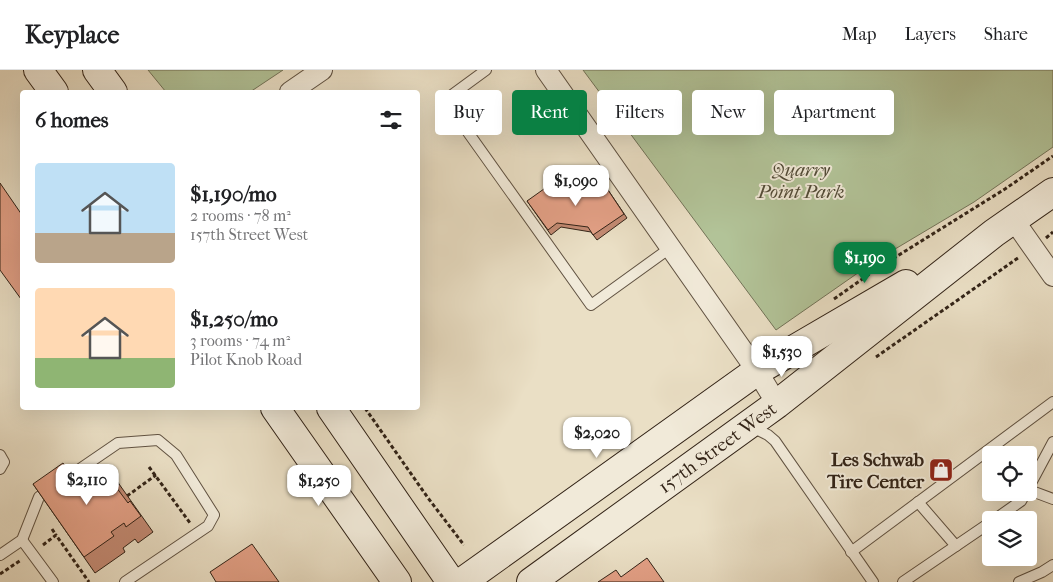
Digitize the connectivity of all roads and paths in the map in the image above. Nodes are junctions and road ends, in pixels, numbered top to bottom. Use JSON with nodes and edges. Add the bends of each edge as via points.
{"nodes":[{"id":1,"x":38,"y":70,"type":"edge"},
{"id":2,"x":97,"y":70,"type":"edge"},
{"id":3,"x":322,"y":70,"type":"edge"},
{"id":4,"x":486,"y":70,"type":"edge"},
{"id":5,"x":546,"y":70,"type":"edge"},
{"id":6,"x":53,"y":90,"type":"edge"},
{"id":7,"x":112,"y":90,"type":"edge"},
{"id":8,"x":293,"y":90,"type":"edge"},
{"id":9,"x":1053,"y":156,"type":"edge"},
{"id":10,"x":1053,"y":192,"type":"edge"},
{"id":11,"x":1004,"y":226,"type":"junction"},
{"id":12,"x":670,"y":248,"type":"junction"},
{"id":13,"x":1010,"y":264,"type":"dead end"},
{"id":14,"x":1053,"y":276,"type":"edge"},
{"id":15,"x":831,"y":300,"type":"dead end"},
{"id":16,"x":870,"y":360,"type":"dead end"},
{"id":17,"x":757,"y":371,"type":"junction"},
{"id":18,"x":1053,"y":402,"type":"edge"},
{"id":19,"x":777,"y":404,"type":"junction"},
{"id":20,"x":276,"y":410,"type":"edge"},
{"id":21,"x":332,"y":410,"type":"edge"},
{"id":22,"x":366,"y":410,"type":"edge"},
{"id":23,"x":748,"y":425,"type":"junction"},
{"id":24,"x":1053,"y":442,"type":"edge"},
{"id":25,"x":0,"y":455,"type":"edge"},
{"id":26,"x":149,"y":468,"type":"dead end"},
{"id":27,"x":0,"y":469,"type":"edge"},
{"id":28,"x":1037,"y":473,"type":"edge"},
{"id":29,"x":156,"y":476,"type":"junction"},
{"id":30,"x":1037,"y":492,"type":"edge"},
{"id":31,"x":127,"y":496,"type":"dead end"},
{"id":32,"x":1053,"y":499,"type":"edge"},
{"id":33,"x":1021,"y":501,"type":"edge"},
{"id":34,"x":918,"y":502,"type":"junction"},
{"id":35,"x":1007,"y":511,"type":"edge"},
{"id":36,"x":982,"y":528,"type":"edge"},
{"id":37,"x":52,"y":529,"type":"edge"},
{"id":38,"x":197,"y":533,"type":"junction"},
{"id":39,"x":56,"y":536,"type":"junction"},
{"id":40,"x":22,"y":540,"type":"junction"},
{"id":41,"x":43,"y":545,"type":"dead end"},
{"id":42,"x":464,"y":546,"type":"dead end"},
{"id":43,"x":956,"y":546,"type":"junction"},
{"id":44,"x":851,"y":552,"type":"junction"},
{"id":45,"x":0,"y":555,"type":"edge"},
{"id":46,"x":25,"y":556,"type":"dead end"},
{"id":47,"x":1053,"y":565,"type":"edge"},
{"id":48,"x":0,"y":574,"type":"edge"},
{"id":49,"x":53,"y":582,"type":"edge"},
{"id":50,"x":89,"y":582,"type":"edge"},
{"id":51,"x":125,"y":582,"type":"edge"},
{"id":52,"x":397,"y":582,"type":"edge"},
{"id":53,"x":451,"y":582,"type":"edge"},
{"id":54,"x":462,"y":582,"type":"edge"},
{"id":55,"x":531,"y":582,"type":"edge"},
{"id":56,"x":873,"y":582,"type":"edge"},
{"id":57,"x":903,"y":582,"type":"edge"},
{"id":58,"x":1019,"y":582,"type":"edge"}],
"edges":[{"from":1,"to":6,"type":"street"},
{"from":2,"to":7,"type":"street"},
{"from":3,"to":8,"type":"street"},
{"from":4,"to":12,"type":"lane","via":[[445,100],[590,305]]},
{"from":5,"to":12,"type":"street"},
{"from":9,"to":15,"type":"path"},
{"from":10,"to":11,"type":"street","name":"157th Street West"},
{"from":11,"to":14,"type":"street"},
{"from":11,"to":17,"type":"street","name":"157th Street West"},
{"from":11,"to":19,"type":"street","name":"157th Street West"},
{"from":12,"to":17,"type":"street"},
{"from":13,"to":16,"type":"path"},
{"from":17,"to":19,"type":"street"},
{"from":17,"to":54,"type":"street","name":"157th Street West"},
{"from":18,"to":34,"type":"lane"},
{"from":19,"to":23,"type":"street","name":"157th Street West"},
{"from":20,"to":52,"type":"street"},
{"from":21,"to":53,"type":"street"},
{"from":22,"to":42,"type":"path"},
{"from":23,"to":44,"type":"lane","via":[[775,441]]},
{"from":23,"to":55,"type":"street","name":"157th Street West"},
{"from":24,"to":28,"type":"lane"},
{"from":25,"to":27,"type":"lane","via":[[4,462]]},
{"from":26,"to":29,"type":"path"},
{"from":29,"to":31,"type":"path"},
{"from":29,"to":38,"type":"path"},
{"from":30,"to":32,"type":"lane"},
{"from":33,"to":35,"type":"lane"},
{"from":34,"to":43,"type":"lane"},
{"from":34,"to":44,"type":"lane"},
{"from":36,"to":43,"type":"lane"},
{"from":37,"to":39,"type":"path"},
{"from":38,"to":40,"type":"lane","via":[[208,526],[214,515],[176,456],[158,440],[118,443],[39,497]]},
{"from":38,"to":51,"type":"lane"},
{"from":39,"to":41,"type":"path"},
{"from":39,"to":50,"type":"path"},
{"from":40,"to":45,"type":"lane"},
{"from":40,"to":49,"type":"lane"},
{"from":43,"to":57,"type":"lane"},
{"from":44,"to":56,"type":"lane"},
{"from":46,"to":48,"type":"path"},
{"from":47,"to":58,"type":"lane"}]}
